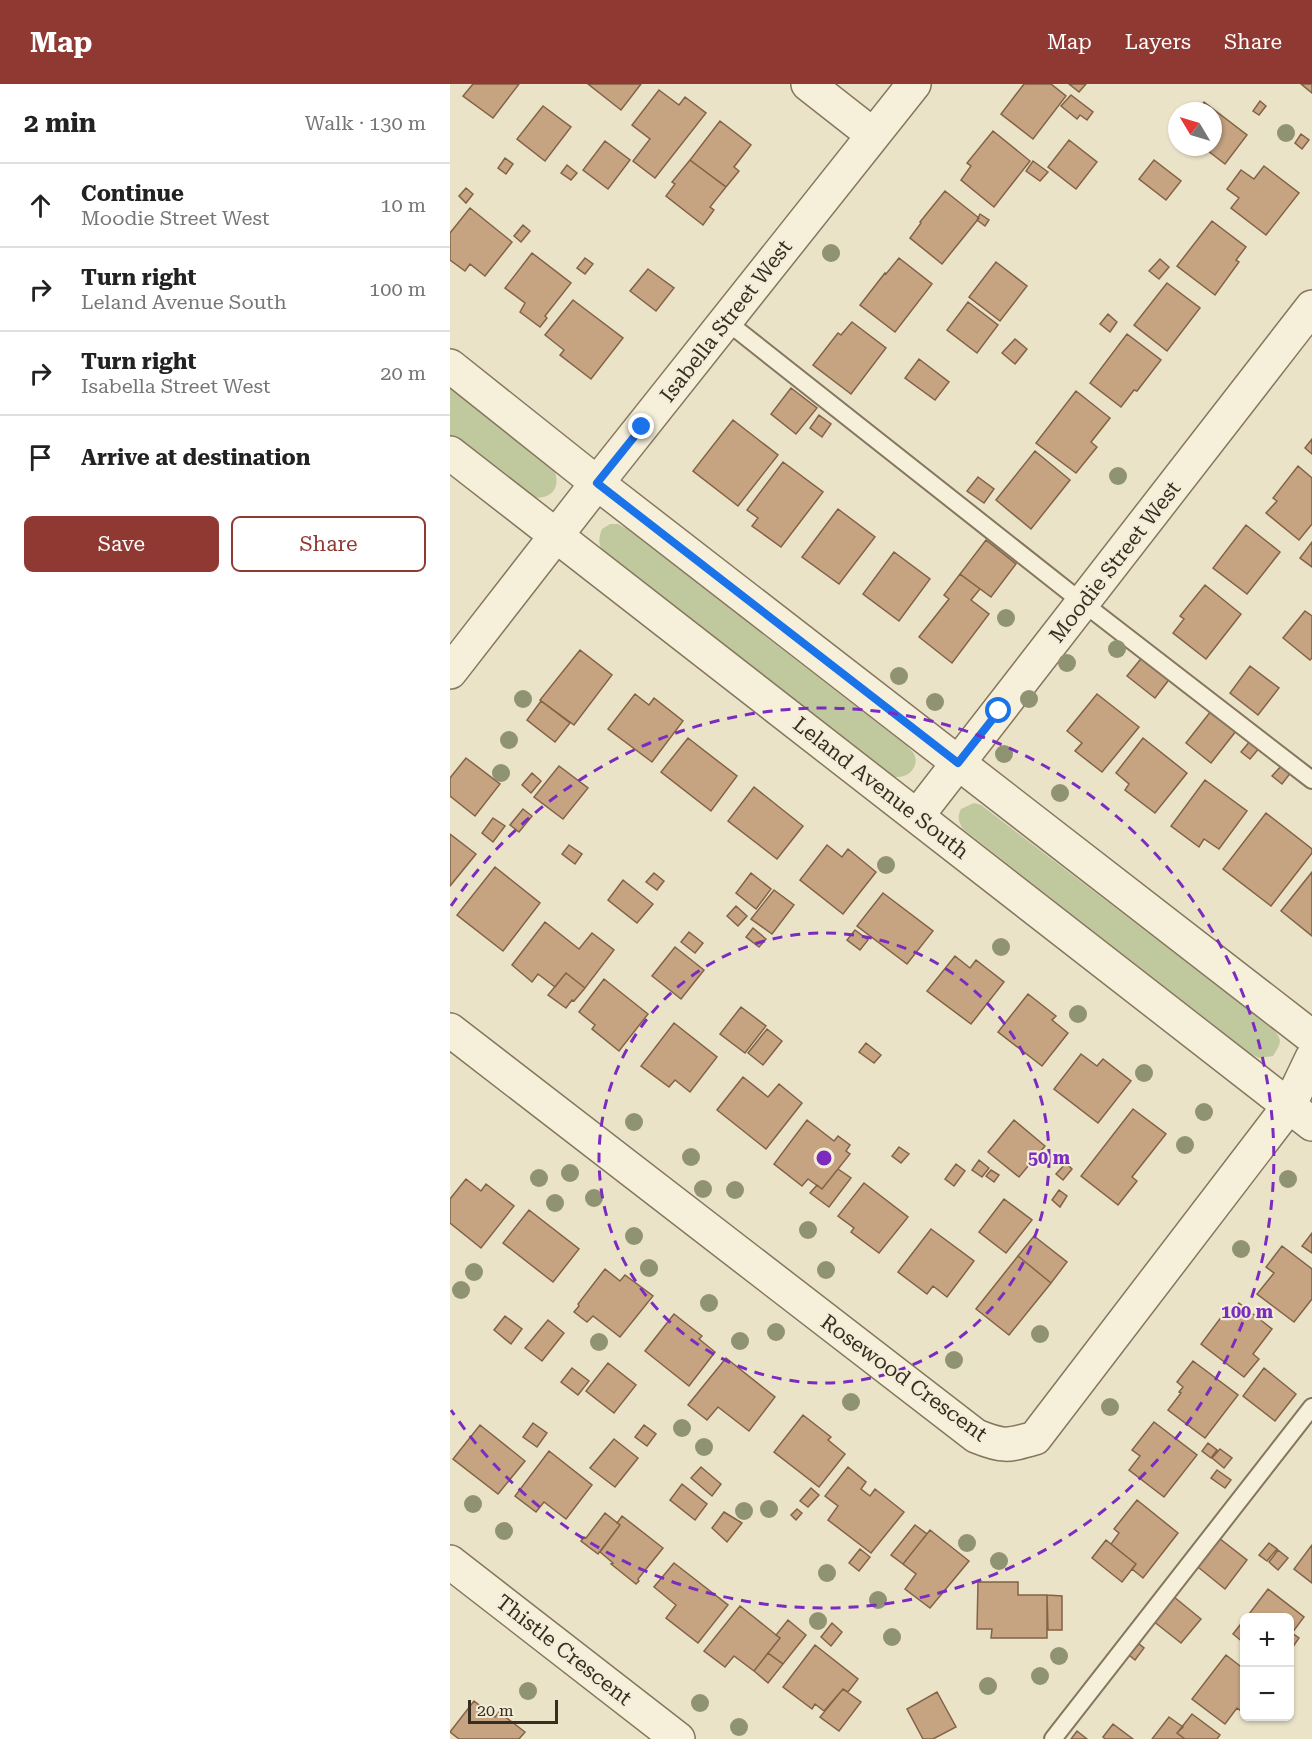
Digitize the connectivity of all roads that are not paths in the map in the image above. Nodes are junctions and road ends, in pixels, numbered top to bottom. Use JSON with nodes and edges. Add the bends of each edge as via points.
{"nodes":[{"id":1,"x":808,"y":84,"type":"edge"},
{"id":2,"x":914,"y":84,"type":"edge"},
{"id":3,"x":873,"y":135,"type":"junction"},
{"id":4,"x":1312,"y":307,"type":"edge"},
{"id":5,"x":726,"y":321,"type":"junction"},
{"id":6,"x":450,"y":366,"type":"edge"},
{"id":7,"x":450,"y":453,"type":"edge"},
{"id":8,"x":597,"y":483,"type":"junction"},
{"id":9,"x":556,"y":537,"type":"junction"},
{"id":10,"x":1083,"y":603,"type":"junction"},
{"id":11,"x":450,"y":672,"type":"edge"},
{"id":12,"x":958,"y":763,"type":"junction"},
{"id":13,"x":1312,"y":780,"type":"edge"},
{"id":14,"x":917,"y":816,"type":"junction"},
{"id":15,"x":450,"y":1030,"type":"edge"},
{"id":16,"x":1312,"y":1037,"type":"edge"},
{"id":17,"x":1312,"y":1058,"type":"edge"},
{"id":18,"x":1301,"y":1115,"type":"edge"},
{"id":19,"x":1312,"y":1407,"type":"edge"},
{"id":20,"x":450,"y":1562,"type":"edge"},
{"id":21,"x":678,"y":1739,"type":"edge"},
{"id":22,"x":1053,"y":1739,"type":"edge"}],
"edges":[{"from":1,"to":3,"type":"street"},
{"from":2,"to":3,"type":"street","name":"Isabella Street West"},
{"from":3,"to":5,"type":"street","name":"Isabella Street West"},
{"from":4,"to":10,"type":"street","name":"Moodie Street West"},
{"from":5,"to":8,"type":"street","name":"Isabella Street West"},
{"from":5,"to":10,"type":"lane"},
{"from":6,"to":8,"type":"street"},
{"from":7,"to":9,"type":"street","name":"Leland Avenue South"},
{"from":8,"to":9,"type":"street","name":"Isabella Street West"},
{"from":8,"to":12,"type":"street"},
{"from":9,"to":11,"type":"street","name":"Isabella Street West"},
{"from":9,"to":14,"type":"street","name":"Leland Avenue South"},
{"from":10,"to":12,"type":"street","name":"Moodie Street West"},
{"from":10,"to":13,"type":"lane"},
{"from":12,"to":14,"type":"street","name":"Moodie Street West"},
{"from":12,"to":16,"type":"street"},
{"from":14,"to":18,"type":"street","name":"Leland Avenue South"},
{"from":15,"to":18,"type":"street","name":"Rosewood Crescent","via":[[976,1436],[998,1445],[1035,1438]]},
{"from":17,"to":18,"type":"street","name":"Rosewood Crescent"},
{"from":19,"to":22,"type":"lane"},
{"from":20,"to":21,"type":"street","name":"Thistle Crescent"}]}
